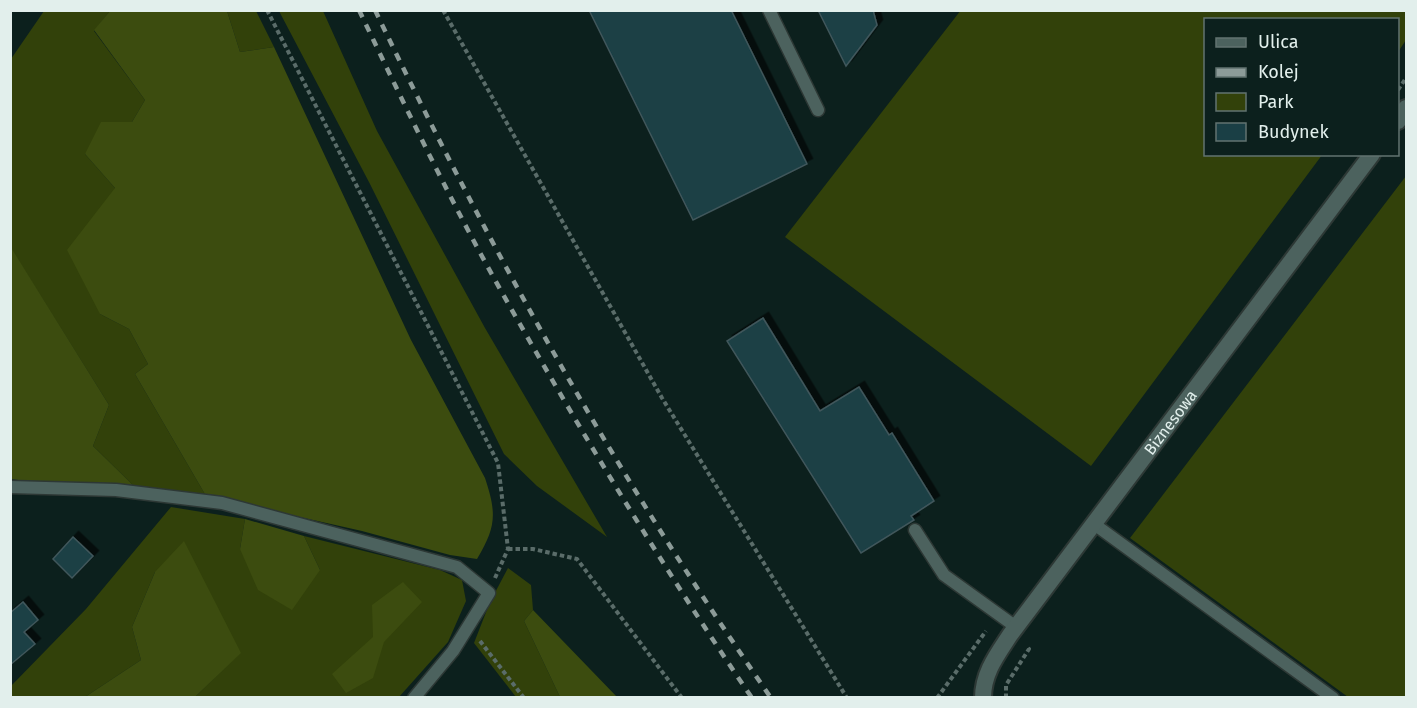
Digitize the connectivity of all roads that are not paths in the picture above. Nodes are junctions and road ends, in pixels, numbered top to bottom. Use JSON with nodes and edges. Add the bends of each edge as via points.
{"nodes":[{"id":1,"x":769,"y":10,"type":"edge"},
{"id":2,"x":818,"y":110,"type":"dead end"},
{"id":3,"x":1370,"y":156,"type":"edge"},
{"id":4,"x":10,"y":487,"type":"edge"},
{"id":5,"x":1094,"y":524,"type":"junction"},
{"id":6,"x":915,"y":530,"type":"dead end"},
{"id":7,"x":1016,"y":627,"type":"junction"},
{"id":8,"x":414,"y":698,"type":"edge"},
{"id":9,"x":983,"y":698,"type":"edge"},
{"id":10,"x":1333,"y":698,"type":"edge"}],
"edges":[{"from":1,"to":2,"type":"lane"},
{"from":3,"to":5,"type":"street","name":"Biznesowa"},
{"from":4,"to":8,"type":"lane","via":[[116,490],[222,503],[458,567],[489,593],[453,651]]},
{"from":5,"to":7,"type":"street","name":"Biznesowa"},
{"from":5,"to":10,"type":"lane"},
{"from":6,"to":7,"type":"lane","via":[[944,574]]},
{"from":7,"to":9,"type":"street","name":"Biznesowa","via":[[991,663],[984,680]]}]}
